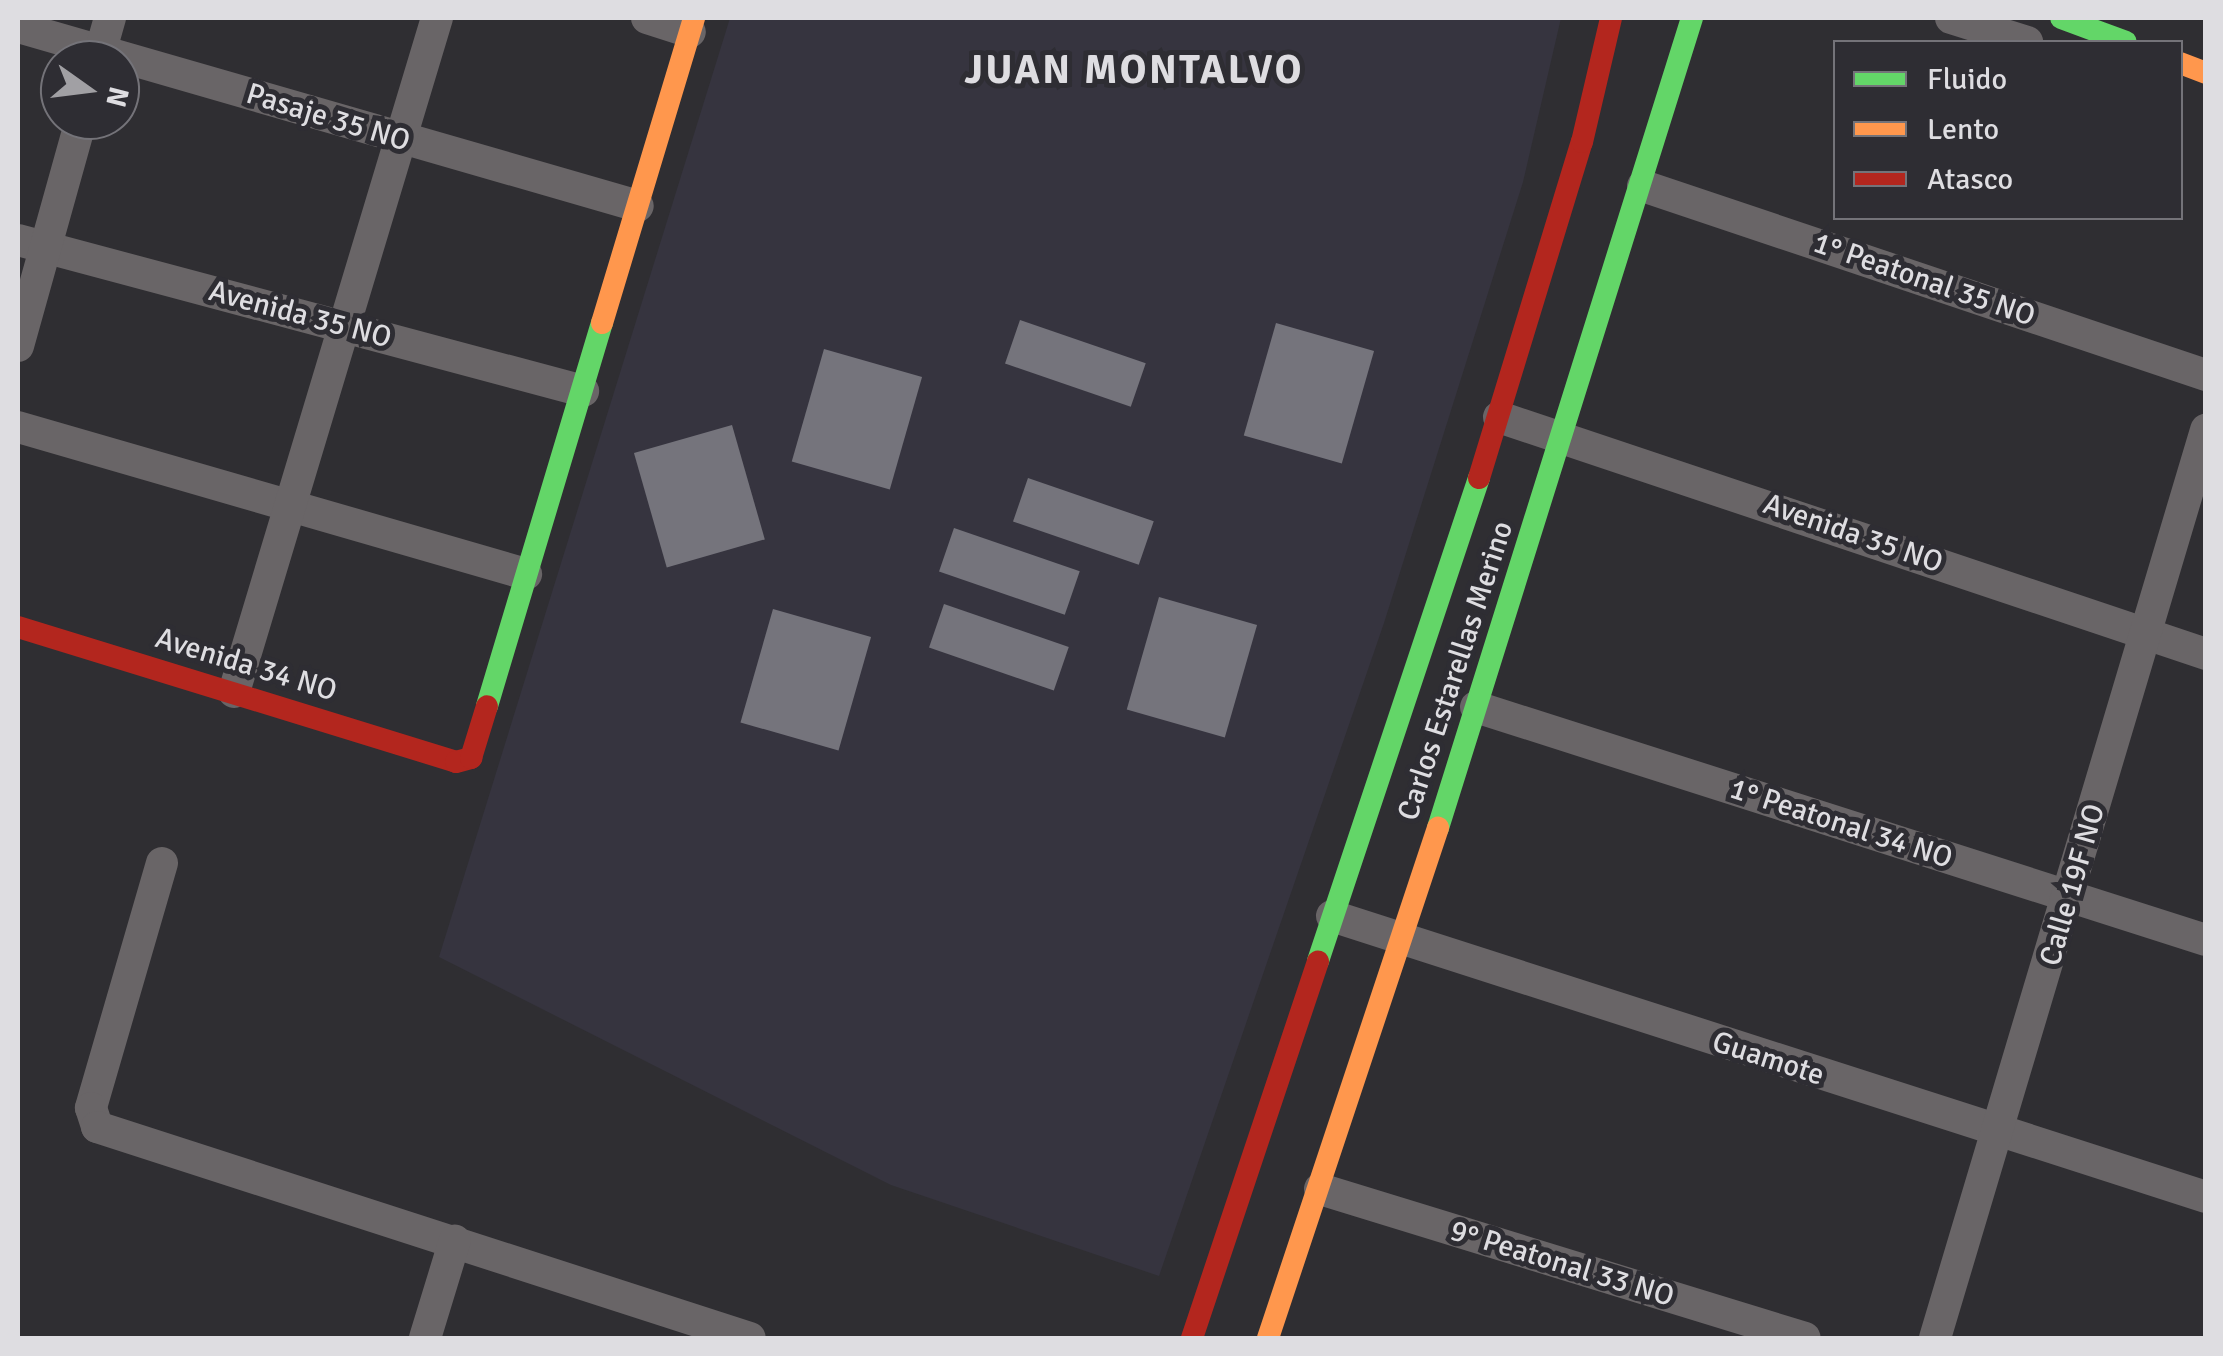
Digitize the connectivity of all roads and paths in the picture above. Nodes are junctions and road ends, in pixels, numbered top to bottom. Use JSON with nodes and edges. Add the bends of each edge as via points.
{"nodes":[{"id":1,"x":436,"y":18,"type":"edge"},
{"id":2,"x":647,"y":18,"type":"edge"},
{"id":3,"x":1610,"y":18,"type":"edge"},
{"id":4,"x":1692,"y":18,"type":"edge"},
{"id":5,"x":1951,"y":18,"type":"edge"},
{"id":6,"x":2061,"y":18,"type":"edge"},
{"id":7,"x":2144,"y":18,"type":"edge"},
{"id":8,"x":692,"y":25,"type":"edge"},
{"id":9,"x":18,"y":27,"type":"edge"},
{"id":10,"x":56,"y":40,"type":"edge"},
{"id":11,"x":2022,"y":40,"type":"edge"},
{"id":12,"x":2112,"y":40,"type":"edge"},
{"id":13,"x":140,"y":66,"type":"edge"},
{"id":14,"x":73,"y":140,"type":"edge"},
{"id":15,"x":401,"y":140,"type":"junction"},
{"id":16,"x":1644,"y":186,"type":"junction"},
{"id":17,"x":638,"y":206,"type":"junction"},
{"id":18,"x":32,"y":243,"type":"edge"},
{"id":19,"x":348,"y":327,"type":"junction"},
{"id":20,"x":18,"y":346,"type":"edge"},
{"id":21,"x":2206,"y":375,"type":"edge"},
{"id":22,"x":583,"y":391,"type":"junction"},
{"id":23,"x":1499,"y":418,"type":"junction"},
{"id":24,"x":18,"y":427,"type":"edge"},
{"id":25,"x":2206,"y":430,"type":"edge"},
{"id":26,"x":1563,"y":434,"type":"junction"},
{"id":27,"x":289,"y":509,"type":"junction"},
{"id":28,"x":526,"y":574,"type":"junction"},
{"id":29,"x":18,"y":627,"type":"edge"},
{"id":30,"x":2146,"y":636,"type":"junction"},
{"id":31,"x":2206,"y":654,"type":"edge"},
{"id":32,"x":234,"y":692,"type":"junction"},
{"id":33,"x":1476,"y":706,"type":"junction"},
{"id":34,"x":162,"y":863,"type":"dead end"},
{"id":35,"x":2070,"y":898,"type":"junction"},
{"id":36,"x":1332,"y":916,"type":"junction"},
{"id":37,"x":1402,"y":940,"type":"junction"},
{"id":38,"x":2206,"y":940,"type":"edge"},
{"id":39,"x":1999,"y":1134,"type":"junction"},
{"id":40,"x":1320,"y":1189,"type":"junction"},
{"id":41,"x":2206,"y":1197,"type":"edge"},
{"id":42,"x":454,"y":1240,"type":"junction"},
{"id":43,"x":424,"y":1338,"type":"edge"},
{"id":44,"x":750,"y":1338,"type":"edge"},
{"id":45,"x":1192,"y":1338,"type":"edge"},
{"id":46,"x":1268,"y":1338,"type":"edge"},
{"id":47,"x":1805,"y":1338,"type":"edge"},
{"id":48,"x":1935,"y":1338,"type":"edge"}],
"edges":[{"from":1,"to":15,"type":"street"},
{"from":2,"to":8,"type":"street"},
{"from":3,"to":23,"type":"street","name":"Carlos Estarellas Merino","via":[[1582,142]]},
{"from":4,"to":16,"type":"street","name":"Carlos Estarellas Merino"},
{"from":5,"to":11,"type":"street"},
{"from":6,"to":12,"type":"street"},
{"from":7,"to":12,"type":"street"},
{"from":8,"to":17,"type":"street"},
{"from":9,"to":10,"type":"street","name":"Pasaje 35 NO"},
{"from":13,"to":15,"type":"street","name":"Pasaje 35 NO"},
{"from":14,"to":18,"type":"street"},
{"from":15,"to":17,"type":"street","name":"Pasaje 35 NO"},
{"from":15,"to":19,"type":"street"},
{"from":16,"to":21,"type":"street","name":"1° Peatonal 35 NO"},
{"from":16,"to":26,"type":"street","name":"Carlos Estarellas Merino"},
{"from":17,"to":22,"type":"street"},
{"from":18,"to":19,"type":"street","name":"Avenida 35 NO"},
{"from":18,"to":20,"type":"street"},
{"from":19,"to":22,"type":"street","name":"Avenida 35 NO"},
{"from":19,"to":27,"type":"street"},
{"from":22,"to":28,"type":"street"},
{"from":23,"to":26,"type":"street","name":"Avenida 35 NO"},
{"from":23,"to":36,"type":"street","name":"Carlos Estarellas Merino"},
{"from":24,"to":27,"type":"street"},
{"from":25,"to":30,"type":"street","name":"Calle 19F NO"},
{"from":26,"to":30,"type":"street","name":"Avenida 35 NO"},
{"from":26,"to":33,"type":"street","name":"Carlos Estarellas Merino"},
{"from":27,"to":28,"type":"street"},
{"from":27,"to":32,"type":"street"},
{"from":28,"to":32,"type":"street","name":"Avenida 34 NO","via":[[478,750],[456,762]]},
{"from":29,"to":32,"type":"street","name":"Avenida 34 NO"},
{"from":30,"to":31,"type":"street","name":"Avenida 35 NO"},
{"from":30,"to":35,"type":"street","name":"Calle 19F NO"},
{"from":33,"to":35,"type":"street","name":"1° Peatonal 34 NO"},
{"from":33,"to":37,"type":"street","name":"Carlos Estarellas Merino"},
{"from":34,"to":42,"type":"street","via":[[92,1121]]},
{"from":35,"to":38,"type":"street","name":"1° Peatonal 34 NO"},
{"from":35,"to":39,"type":"street","name":"Calle 19F NO"},
{"from":36,"to":37,"type":"street","name":"Guamote"},
{"from":36,"to":45,"type":"street","name":"Carlos Estarellas Merino"},
{"from":37,"to":39,"type":"street","name":"Guamote"},
{"from":37,"to":40,"type":"street","name":"Carlos Estarellas Merino"},
{"from":39,"to":41,"type":"street","name":"Guamote"},
{"from":39,"to":48,"type":"street","name":"Calle 19F NO"},
{"from":40,"to":46,"type":"street","name":"Carlos Estarellas Merino"},
{"from":40,"to":47,"type":"street","name":"9° Peatonal 33 NO"},
{"from":42,"to":43,"type":"street"},
{"from":42,"to":44,"type":"street"}]}
